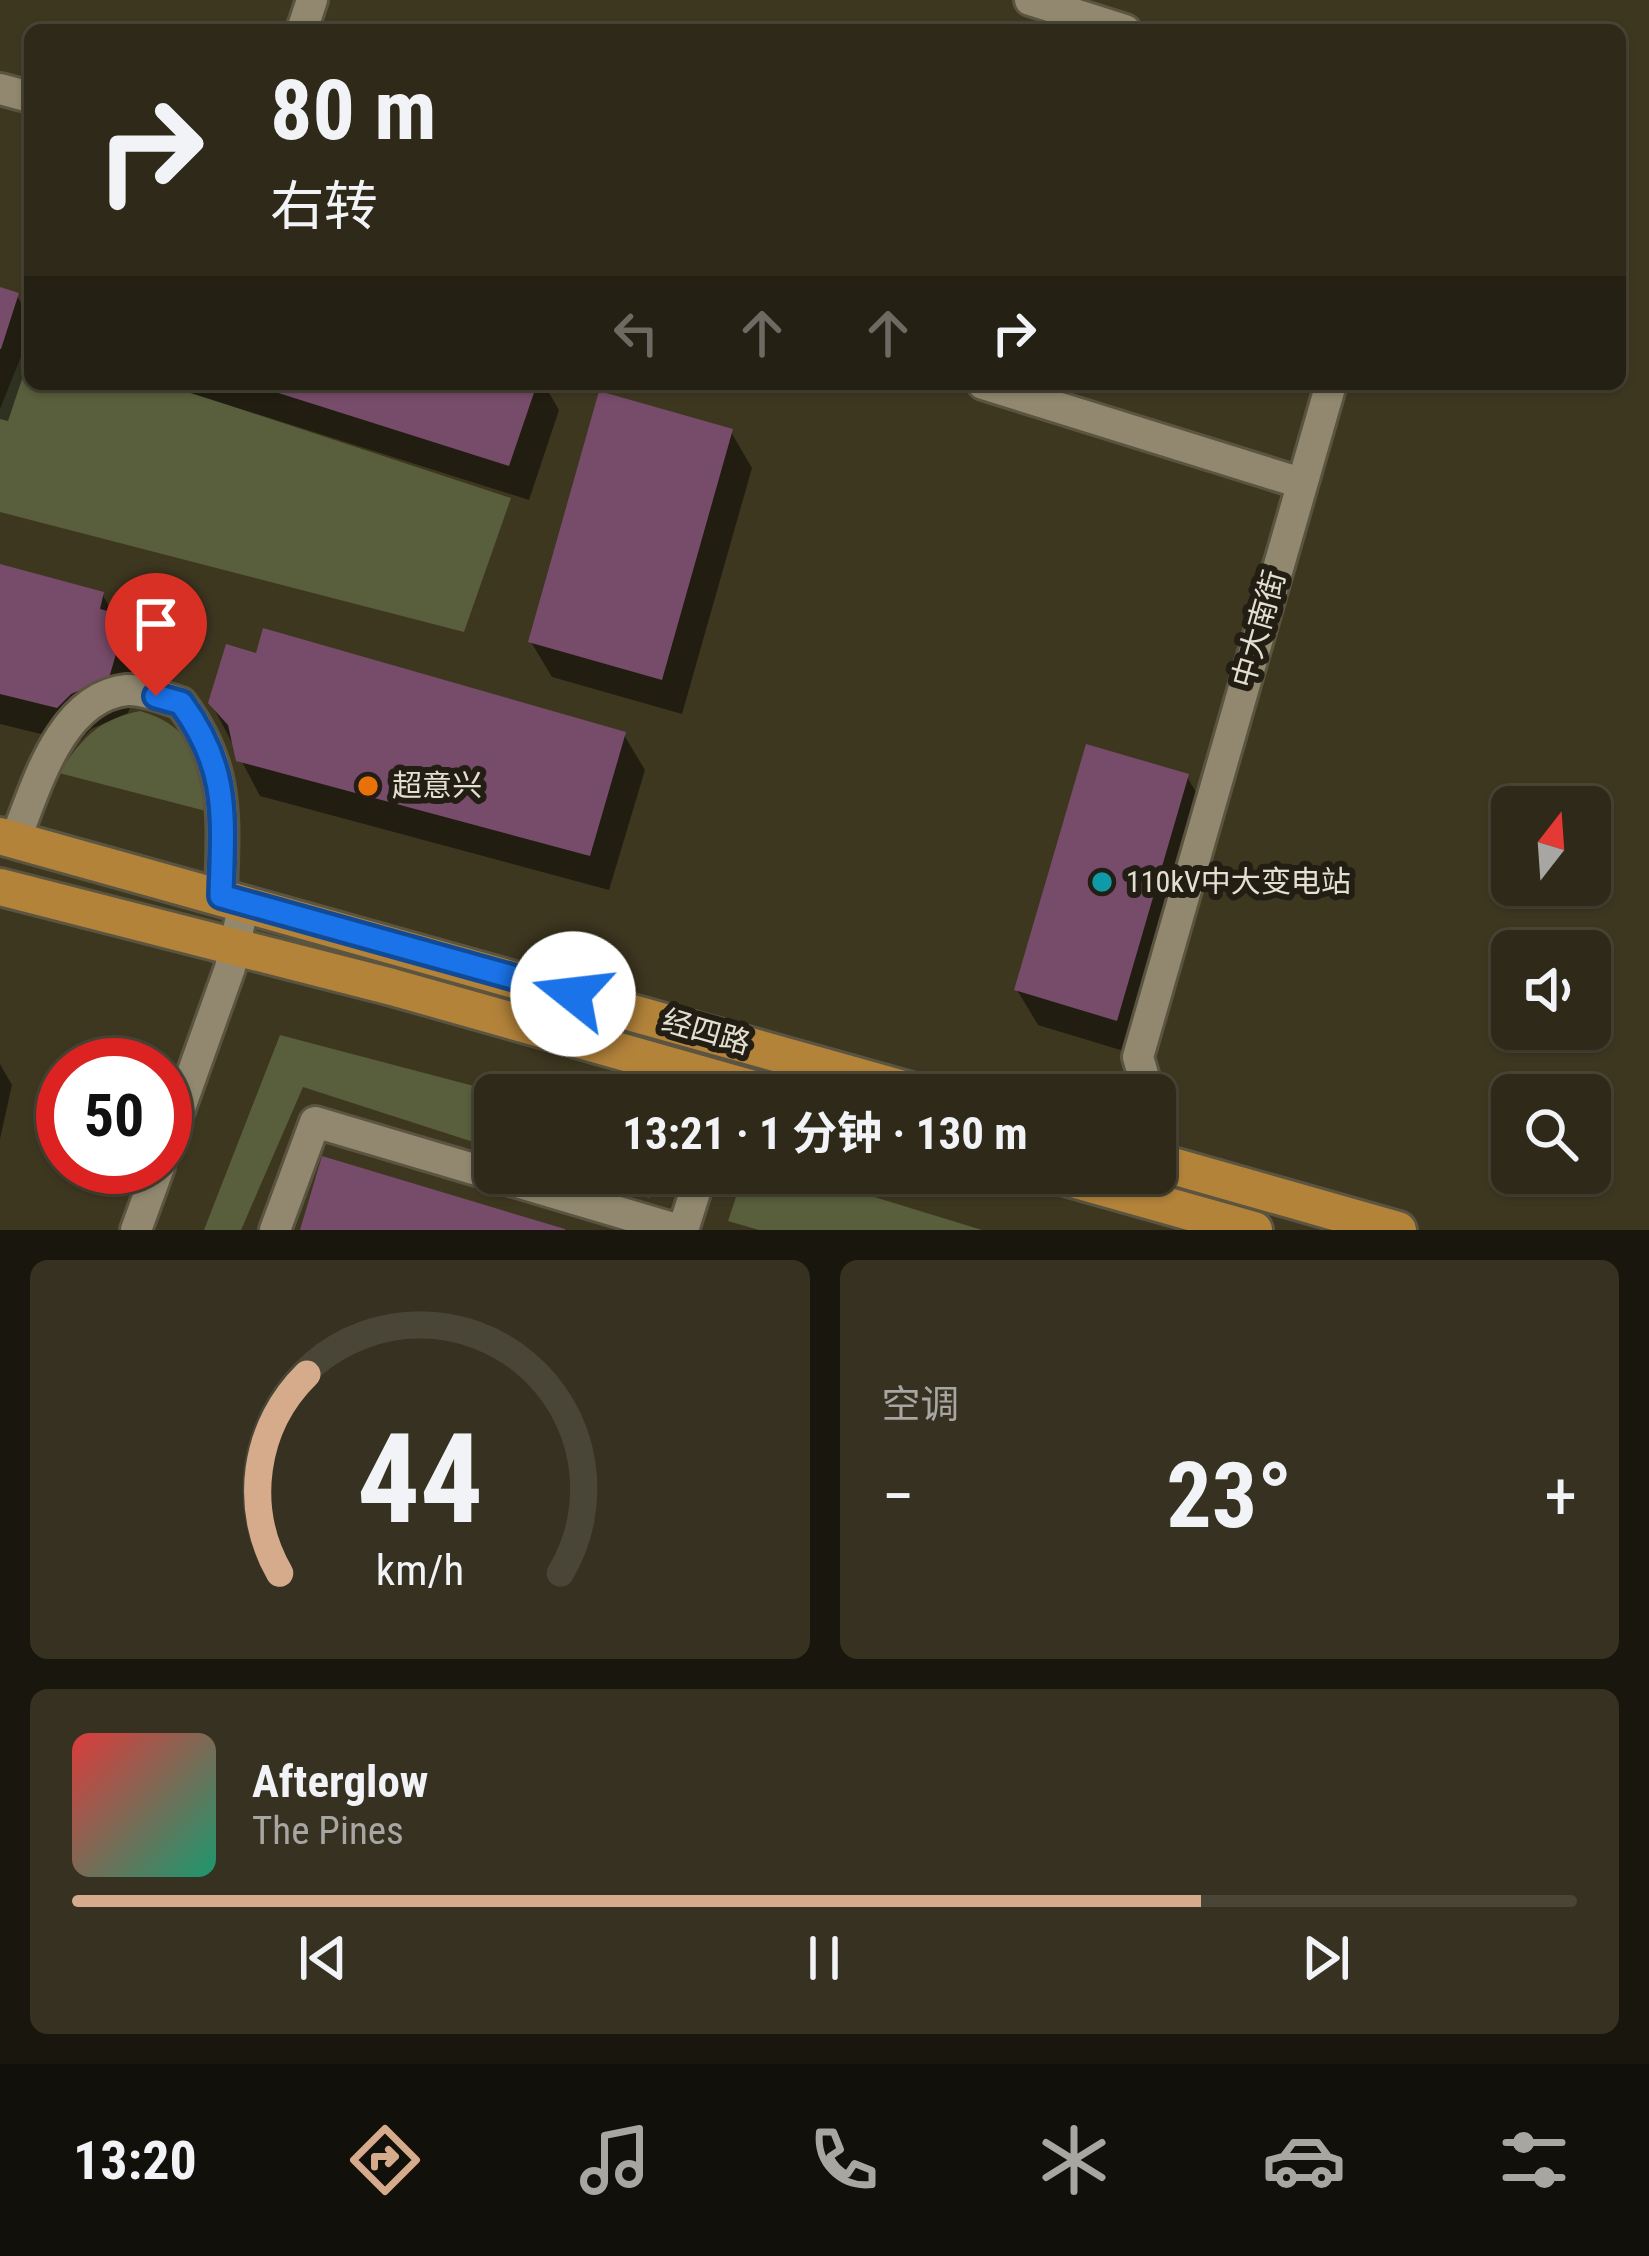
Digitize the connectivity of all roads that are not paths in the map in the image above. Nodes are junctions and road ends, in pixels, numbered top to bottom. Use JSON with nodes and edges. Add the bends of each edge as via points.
{"nodes":[{"id":1,"x":1036,"y":1,"type":"edge"},
{"id":2,"x":1107,"y":24,"type":"edge"},
{"id":3,"x":1002,"y":390,"type":"edge"},
{"id":4,"x":1329,"y":390,"type":"edge"},
{"id":5,"x":1301,"y":483,"type":"junction"},
{"id":6,"x":8,"y":838,"type":"edge"},
{"id":7,"x":0,"y":887,"type":"edge"},
{"id":8,"x":233,"y":899,"type":"junction"},
{"id":9,"x":236,"y":947,"type":"junction"},
{"id":10,"x":192,"y":1073,"type":"edge"},
{"id":11,"x":676,"y":1074,"type":"edge"},
{"id":12,"x":851,"y":1074,"type":"edge"},
{"id":13,"x":1143,"y":1074,"type":"edge"},
{"id":14,"x":1176,"y":1167,"type":"edge"},
{"id":15,"x":149,"y":1194,"type":"edge"},
{"id":16,"x":694,"y":1194,"type":"edge"},
{"id":17,"x":1101,"y":1194,"type":"edge"},
{"id":18,"x":1154,"y":1216,"type":"edge"},
{"id":19,"x":136,"y":1230,"type":"edge"},
{"id":20,"x":275,"y":1230,"type":"edge"},
{"id":21,"x":681,"y":1230,"type":"edge"},
{"id":22,"x":1254,"y":1230,"type":"edge"},
{"id":23,"x":1398,"y":1230,"type":"edge"}],
"edges":[{"from":1,"to":2,"type":"street"},
{"from":3,"to":5,"type":"street"},
{"from":4,"to":5,"type":"street","name":"中大南街"},
{"from":5,"to":13,"type":"street","name":"中大南街","via":[[1138,1057]]},
{"from":6,"to":8,"type":"main road","name":"经四路"},
{"from":6,"to":8,"type":"street","via":[[71,724],[104,696],[131,689],[181,703],[216,760]]},
{"from":7,"to":9,"type":"main road","name":"经四路"},
{"from":8,"to":9,"type":"street"},
{"from":8,"to":12,"type":"main road","name":"经四路"},
{"from":9,"to":10,"type":"street"},
{"from":9,"to":11,"type":"main road","name":"经四路"},
{"from":14,"to":23,"type":"main road"},
{"from":15,"to":19,"type":"street"},
{"from":16,"to":21,"type":"street"},
{"from":17,"to":18,"type":"main road"},
{"from":18,"to":22,"type":"main road"},
{"from":20,"to":21,"type":"street","via":[[315,1122]]}]}
